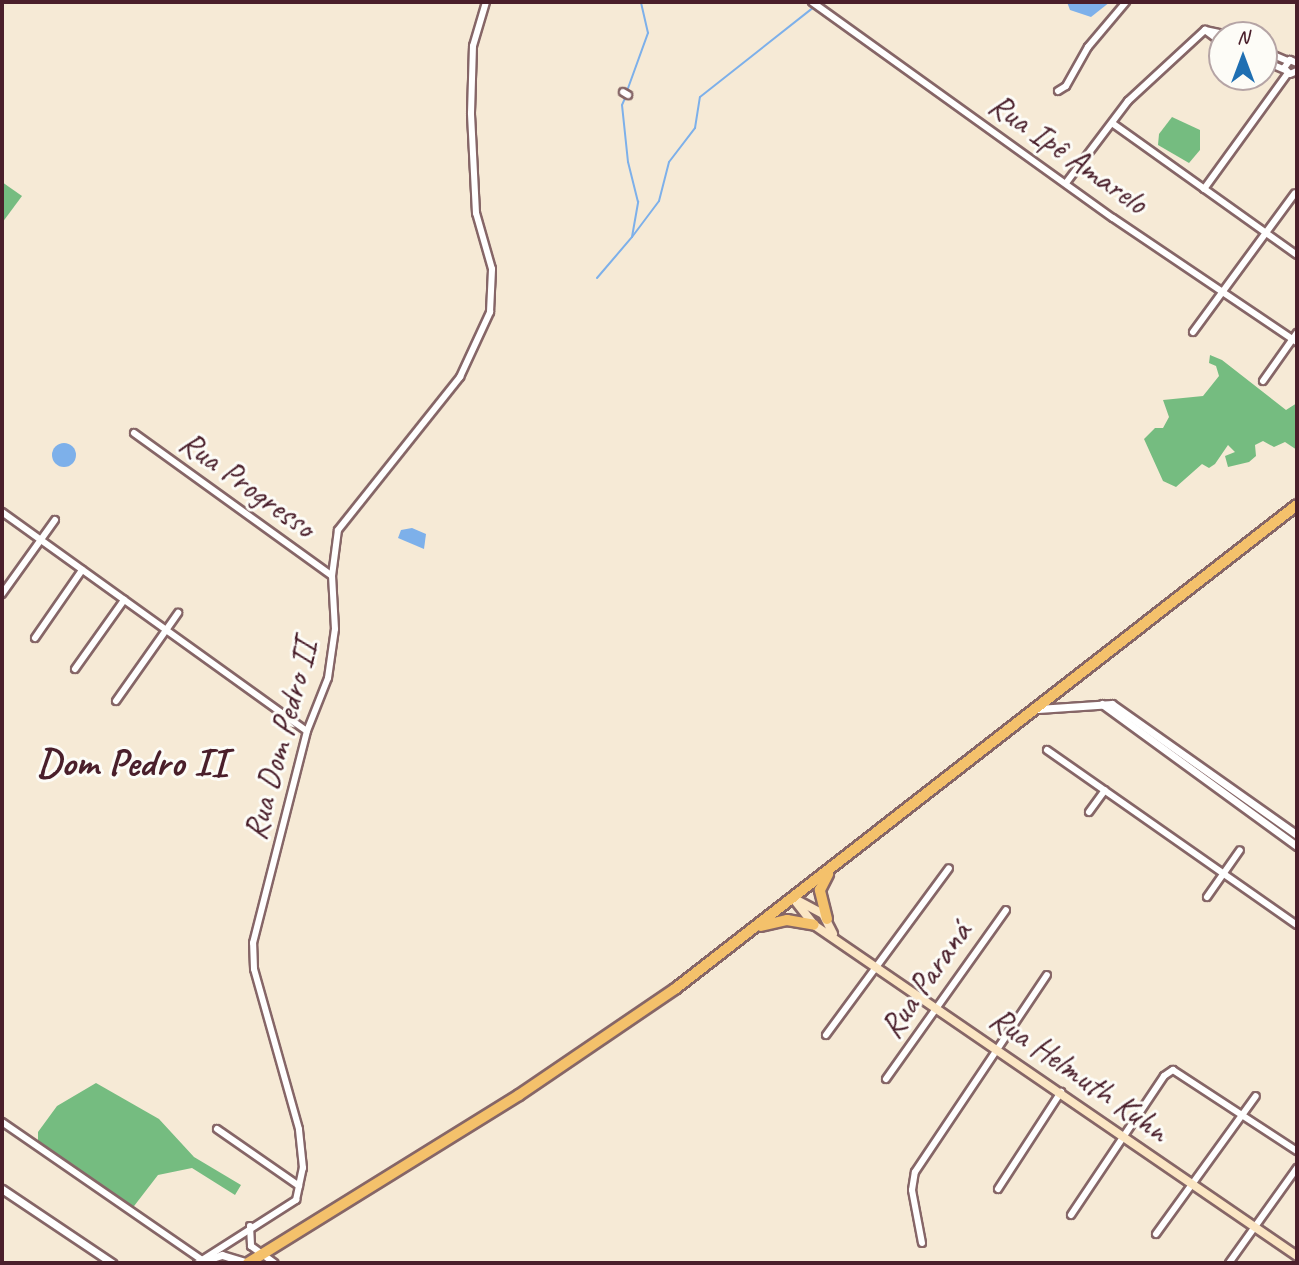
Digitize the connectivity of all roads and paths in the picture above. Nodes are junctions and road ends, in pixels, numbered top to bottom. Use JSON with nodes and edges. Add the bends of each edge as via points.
{"nodes":[{"id":1,"x":486,"y":2,"type":"edge"},
{"id":2,"x":812,"y":2,"type":"edge"},
{"id":3,"x":1126,"y":2,"type":"edge"},
{"id":4,"x":1205,"y":30,"type":"junction"},
{"id":5,"x":1208,"y":31,"type":"edge"},
{"id":6,"x":1208,"y":32,"type":"edge"},
{"id":7,"x":1294,"y":61,"type":"edge"},
{"id":8,"x":1278,"y":68,"type":"edge"},
{"id":9,"x":1297,"y":71,"type":"edge"},
{"id":10,"x":1286,"y":72,"type":"junction"},
{"id":11,"x":1058,"y":91,"type":"dead end"},
{"id":12,"x":1112,"y":123,"type":"junction"},
{"id":13,"x":1066,"y":183,"type":"junction"},
{"id":14,"x":1204,"y":190,"type":"junction"},
{"id":15,"x":1295,"y":193,"type":"dead end"},
{"id":16,"x":1264,"y":232,"type":"junction"},
{"id":17,"x":1297,"y":255,"type":"edge"},
{"id":18,"x":1223,"y":290,"type":"junction"},
{"id":19,"x":1193,"y":331,"type":"dead end"},
{"id":20,"x":1296,"y":338,"type":"edge"},
{"id":21,"x":1263,"y":381,"type":"dead end"},
{"id":22,"x":134,"y":433,"type":"dead end"},
{"id":23,"x":1297,"y":505,"type":"edge"},
{"id":24,"x":2,"y":512,"type":"edge"},
{"id":25,"x":55,"y":520,"type":"dead end"},
{"id":26,"x":41,"y":540,"type":"junction"},
{"id":27,"x":82,"y":570,"type":"junction"},
{"id":28,"x":332,"y":576,"type":"junction"},
{"id":29,"x":2,"y":594,"type":"edge"},
{"id":30,"x":124,"y":600,"type":"junction"},
{"id":31,"x":178,"y":613,"type":"dead end"},
{"id":32,"x":166,"y":630,"type":"junction"},
{"id":33,"x":35,"y":638,"type":"dead end"},
{"id":34,"x":75,"y":669,"type":"dead end"},
{"id":35,"x":116,"y":701,"type":"dead end"},
{"id":36,"x":1102,"y":704,"type":"junction"},
{"id":37,"x":1038,"y":709,"type":"junction"},
{"id":38,"x":307,"y":731,"type":"junction"},
{"id":39,"x":1047,"y":750,"type":"dead end"},
{"id":40,"x":1105,"y":790,"type":"junction"},
{"id":41,"x":1089,"y":812,"type":"dead end"},
{"id":42,"x":1267,"y":814,"type":"junction"},
{"id":43,"x":1262,"y":821,"type":"junction"},
{"id":44,"x":1297,"y":835,"type":"edge"},
{"id":45,"x":1297,"y":846,"type":"edge"},
{"id":46,"x":1240,"y":850,"type":"dead end"},
{"id":47,"x":833,"y":867,"type":"junction"},
{"id":48,"x":949,"y":868,"type":"dead end"},
{"id":49,"x":1223,"y":873,"type":"junction"},
{"id":50,"x":1207,"y":897,"type":"dead end"},
{"id":51,"x":793,"y":898,"type":"junction"},
{"id":52,"x":1006,"y":910,"type":"dead end"},
{"id":53,"x":827,"y":919,"type":"junction"},
{"id":54,"x":814,"y":925,"type":"junction"},
{"id":55,"x":1297,"y":925,"type":"edge"},
{"id":56,"x":748,"y":932,"type":"junction"},
{"id":57,"x":833,"y":934,"type":"junction"},
{"id":58,"x":873,"y":965,"type":"junction"},
{"id":59,"x":1047,"y":975,"type":"dead end"},
{"id":60,"x":936,"y":1007,"type":"junction"},
{"id":61,"x":826,"y":1035,"type":"dead end"},
{"id":62,"x":999,"y":1050,"type":"junction"},
{"id":63,"x":886,"y":1079,"type":"dead end"},
{"id":64,"x":1061,"y":1092,"type":"junction"},
{"id":65,"x":1256,"y":1096,"type":"dead end"},
{"id":66,"x":1243,"y":1113,"type":"junction"},
{"id":67,"x":2,"y":1122,"type":"edge"},
{"id":68,"x":217,"y":1129,"type":"dead end"},
{"id":69,"x":1123,"y":1136,"type":"junction"},
{"id":70,"x":1297,"y":1151,"type":"edge"},
{"id":71,"x":1297,"y":1168,"type":"edge"},
{"id":72,"x":1192,"y":1185,"type":"junction"},
{"id":73,"x":299,"y":1186,"type":"junction"},
{"id":74,"x":2,"y":1189,"type":"edge"},
{"id":75,"x":998,"y":1189,"type":"dead end"},
{"id":76,"x":1071,"y":1215,"type":"dead end"},
{"id":77,"x":250,"y":1226,"type":"junction"},
{"id":78,"x":1255,"y":1227,"type":"junction"},
{"id":79,"x":1156,"y":1234,"type":"dead end"},
{"id":80,"x":922,"y":1243,"type":"dead end"},
{"id":81,"x":259,"y":1256,"type":"junction"},
{"id":82,"x":1297,"y":1256,"type":"edge"},
{"id":83,"x":200,"y":1262,"type":"edge"},
{"id":84,"x":112,"y":1263,"type":"edge"},
{"id":85,"x":248,"y":1263,"type":"edge"},
{"id":86,"x":274,"y":1263,"type":"edge"},
{"id":87,"x":1229,"y":1263,"type":"edge"}],
"edges":[{"from":1,"to":28,"type":"street","name":"Rua Dom Pedro II","via":[[473,46],[471,113],[476,213],[492,269],[490,312],[460,377],[338,530]]},
{"from":2,"to":13,"type":"street","name":"Rua Ipê Amarelo"},
{"from":3,"to":11,"type":"street"},
{"from":4,"to":5,"type":"street"},
{"from":4,"to":6,"type":"street"},
{"from":4,"to":12,"type":"street","via":[[1128,101]]},
{"from":7,"to":10,"type":"street"},
{"from":8,"to":10,"type":"street"},
{"from":9,"to":10,"type":"street"},
{"from":10,"to":14,"type":"street"},
{"from":12,"to":13,"type":"street"},
{"from":12,"to":14,"type":"street"},
{"from":13,"to":18,"type":"street","name":"Rua Ipê Amarelo"},
{"from":14,"to":16,"type":"street"},
{"from":15,"to":16,"type":"street"},
{"from":16,"to":17,"type":"street"},
{"from":16,"to":18,"type":"street"},
{"from":18,"to":19,"type":"street"},
{"from":18,"to":20,"type":"street","name":"Rua Ipê Amarelo"},
{"from":20,"to":21,"type":"street"},
{"from":22,"to":28,"type":"street","name":"Rua Progresso"},
{"from":23,"to":37,"type":"main road"},
{"from":24,"to":26,"type":"street"},
{"from":25,"to":26,"type":"street"},
{"from":26,"to":27,"type":"street"},
{"from":26,"to":29,"type":"street"},
{"from":27,"to":30,"type":"street"},
{"from":27,"to":33,"type":"street"},
{"from":28,"to":38,"type":"street","name":"Rua Dom Pedro II","via":[[332,657]]},
{"from":30,"to":32,"type":"street"},
{"from":30,"to":34,"type":"street"},
{"from":31,"to":32,"type":"street"},
{"from":32,"to":35,"type":"street"},
{"from":32,"to":38,"type":"street"},
{"from":36,"to":37,"type":"street"},
{"from":36,"to":42,"type":"street","via":[[1112,704]]},
{"from":36,"to":43,"type":"street"},
{"from":37,"to":47,"type":"main road"},
{"from":38,"to":73,"type":"street","name":"Rua Dom Pedro II","via":[[253,943],[254,969],[299,1129]]},
{"from":39,"to":40,"type":"street"},
{"from":40,"to":41,"type":"street"},
{"from":40,"to":49,"type":"street"},
{"from":42,"to":43,"type":"street"},
{"from":42,"to":44,"type":"street"},
{"from":43,"to":45,"type":"street"},
{"from":46,"to":49,"type":"street"},
{"from":47,"to":51,"type":"main road"},
{"from":47,"to":53,"type":"main road","via":[[820,890]]},
{"from":48,"to":58,"type":"street"},
{"from":49,"to":50,"type":"street"},
{"from":49,"to":55,"type":"street"},
{"from":51,"to":53,"type":"main road"},
{"from":51,"to":54,"type":"main road","name":"Rua Helmuth Kuhn"},
{"from":51,"to":56,"type":"main road"},
{"from":52,"to":60,"type":"street","name":"Rua Paraná"},
{"from":53,"to":57,"type":"main road"},
{"from":54,"to":56,"type":"main road","via":[[788,920]]},
{"from":54,"to":57,"type":"main road","name":"Rua Helmuth Kuhn"},
{"from":56,"to":81,"type":"main road","via":[[675,989],[519,1095]]},
{"from":57,"to":58,"type":"main road","name":"Rua Helmuth Kuhn"},
{"from":58,"to":60,"type":"main road","name":"Rua Helmuth Kuhn"},
{"from":58,"to":61,"type":"street"},
{"from":59,"to":62,"type":"street"},
{"from":60,"to":62,"type":"main road","name":"Rua Helmuth Kuhn"},
{"from":60,"to":63,"type":"street","name":"Rua Paraná"},
{"from":62,"to":64,"type":"main road","name":"Rua Helmuth Kuhn"},
{"from":62,"to":80,"type":"street","via":[[915,1172],[912,1190]]},
{"from":64,"to":69,"type":"main road","name":"Rua Helmuth Kuhn"},
{"from":64,"to":75,"type":"street"},
{"from":65,"to":66,"type":"street"},
{"from":66,"to":69,"type":"street","via":[[1173,1070],[1164,1076]]},
{"from":66,"to":70,"type":"street"},
{"from":66,"to":72,"type":"street"},
{"from":67,"to":83,"type":"street"},
{"from":68,"to":73,"type":"street"},
{"from":69,"to":72,"type":"main road","name":"Rua Helmuth Kuhn"},
{"from":69,"to":76,"type":"street"},
{"from":71,"to":78,"type":"street"},
{"from":72,"to":78,"type":"main road","name":"Rua Helmuth Kuhn"},
{"from":72,"to":79,"type":"street"},
{"from":73,"to":77,"type":"street","via":[[296,1200]]},
{"from":74,"to":84,"type":"street"},
{"from":77,"to":81,"type":"street","via":[[251,1246]]},
{"from":77,"to":83,"type":"street"},
{"from":78,"to":82,"type":"main road","name":"Rua Helmuth Kuhn"},
{"from":78,"to":87,"type":"street"},
{"from":81,"to":85,"type":"main road"},
{"from":81,"to":86,"type":"street"},
{"from":83,"to":85,"type":"street","via":[[222,1255]]}]}
